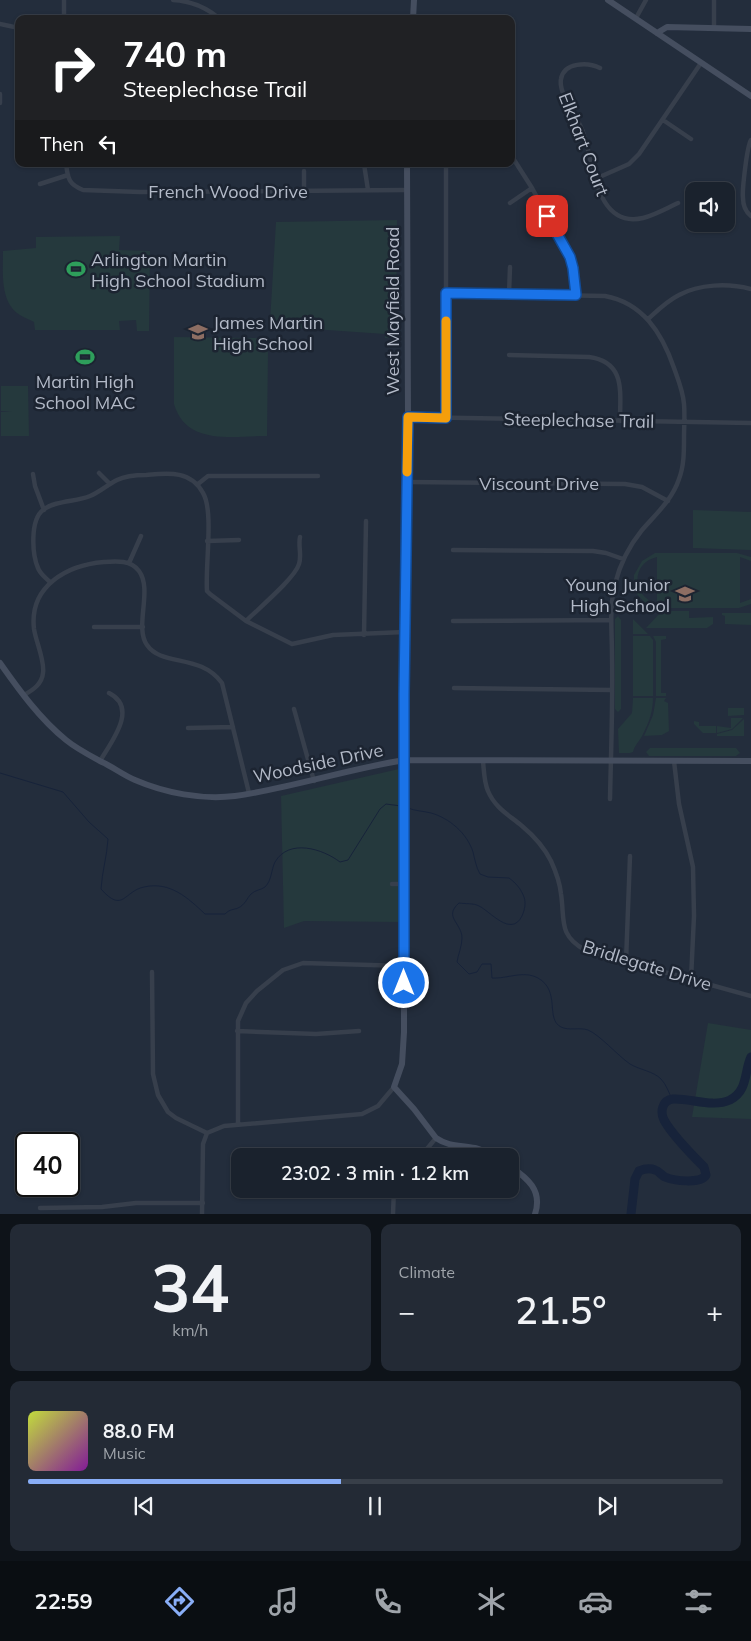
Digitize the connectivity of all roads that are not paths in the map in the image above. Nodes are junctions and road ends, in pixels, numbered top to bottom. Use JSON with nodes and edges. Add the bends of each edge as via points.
{"nodes":[{"id":1,"x":64,"y":0,"type":"edge"},
{"id":2,"x":173,"y":0,"type":"edge"},
{"id":3,"x":414,"y":0,"type":"edge"},
{"id":4,"x":608,"y":0,"type":"edge"},
{"id":5,"x":646,"y":0,"type":"edge"},
{"id":6,"x":714,"y":0,"type":"edge"},
{"id":7,"x":64,"y":15,"type":"edge"},
{"id":8,"x":216,"y":15,"type":"edge"},
{"id":9,"x":413,"y":15,"type":"edge"},
{"id":10,"x":636,"y":18,"type":"junction"},
{"id":11,"x":0,"y":24,"type":"edge"},
{"id":12,"x":15,"y":27,"type":"edge"},
{"id":13,"x":714,"y":28,"type":"junction"},
{"id":14,"x":751,"y":29,"type":"edge"},
{"id":15,"x":658,"y":33,"type":"junction"},
{"id":16,"x":701,"y":63,"type":"junction"},
{"id":17,"x":600,"y":68,"type":"dead end"},
{"id":18,"x":0,"y":94,"type":"edge"},
{"id":19,"x":751,"y":96,"type":"edge"},
{"id":20,"x":0,"y":103,"type":"edge"},
{"id":21,"x":663,"y":120,"type":"junction"},
{"id":22,"x":691,"y":139,"type":"dead end"},
{"id":23,"x":750,"y":140,"type":"edge"},
{"id":24,"x":515,"y":161,"type":"edge"},
{"id":25,"x":67,"y":167,"type":"edge"},
{"id":26,"x":364,"y":167,"type":"edge"},
{"id":27,"x":407,"y":167,"type":"edge"},
{"id":28,"x":446,"y":167,"type":"edge"},
{"id":29,"x":304,"y":171,"type":"dead end"},
{"id":30,"x":68,"y":175,"type":"junction"},
{"id":31,"x":594,"y":180,"type":"junction"},
{"id":32,"x":40,"y":184,"type":"dead end"},
{"id":33,"x":532,"y":188,"type":"junction"},
{"id":34,"x":368,"y":190,"type":"junction"},
{"id":35,"x":406,"y":190,"type":"junction"},
{"id":36,"x":304,"y":191,"type":"junction"},
{"id":37,"x":678,"y":203,"type":"dead end"},
{"id":38,"x":510,"y":204,"type":"dead end"},
{"id":39,"x":749,"y":214,"type":"edge"},
{"id":40,"x":510,"y":267,"type":"dead end"},
{"id":41,"x":751,"y":288,"type":"edge"},
{"id":42,"x":446,"y":293,"type":"junction"},
{"id":43,"x":509,"y":294,"type":"junction"},
{"id":44,"x":576,"y":295,"type":"junction"},
{"id":45,"x":648,"y":319,"type":"junction"},
{"id":46,"x":509,"y":355,"type":"dead end"},
{"id":47,"x":408,"y":417,"type":"junction"},
{"id":48,"x":446,"y":418,"type":"junction"},
{"id":49,"x":620,"y":421,"type":"junction"},
{"id":50,"x":685,"y":422,"type":"junction"},
{"id":51,"x":751,"y":423,"type":"edge"},
{"id":52,"x":99,"y":473,"type":"dead end"},
{"id":53,"x":33,"y":474,"type":"dead end"},
{"id":54,"x":318,"y":476,"type":"dead end"},
{"id":55,"x":407,"y":482,"type":"junction"},
{"id":56,"x":110,"y":484,"type":"junction"},
{"id":57,"x":198,"y":484,"type":"junction"},
{"id":58,"x":668,"y":501,"type":"junction"},
{"id":59,"x":44,"y":510,"type":"junction"},
{"id":60,"x":366,"y":521,"type":"dead end"},
{"id":61,"x":142,"y":536,"type":"dead end"},
{"id":62,"x":300,"y":537,"type":"dead end"},
{"id":63,"x":238,"y":540,"type":"dead end"},
{"id":64,"x":208,"y":541,"type":"junction"},
{"id":65,"x":453,"y":550,"type":"dead end"},
{"id":66,"x":623,"y":559,"type":"junction"},
{"id":67,"x":129,"y":563,"type":"junction"},
{"id":68,"x":50,"y":582,"type":"junction"},
{"id":69,"x":246,"y":620,"type":"junction"},
{"id":70,"x":453,"y":620,"type":"dead end"},
{"id":71,"x":611,"y":620,"type":"junction"},
{"id":72,"x":94,"y":627,"type":"dead end"},
{"id":73,"x":143,"y":627,"type":"junction"},
{"id":74,"x":405,"y":632,"type":"junction"},
{"id":75,"x":364,"y":634,"type":"junction"},
{"id":76,"x":0,"y":663,"type":"edge"},
{"id":77,"x":454,"y":688,"type":"dead end"},
{"id":78,"x":612,"y":690,"type":"junction"},
{"id":79,"x":109,"y":693,"type":"dead end"},
{"id":80,"x":24,"y":696,"type":"junction"},
{"id":81,"x":294,"y":709,"type":"dead end"},
{"id":82,"x":233,"y":727,"type":"junction"},
{"id":83,"x":188,"y":728,"type":"dead end"},
{"id":84,"x":405,"y":760,"type":"junction"},
{"id":85,"x":751,"y":760,"type":"edge"},
{"id":86,"x":100,"y":761,"type":"junction"},
{"id":87,"x":483,"y":761,"type":"junction"},
{"id":88,"x":610,"y":761,"type":"junction"},
{"id":89,"x":674,"y":761,"type":"junction"},
{"id":90,"x":314,"y":781,"type":"junction"},
{"id":91,"x":249,"y":793,"type":"junction"},
{"id":92,"x":610,"y":799,"type":"dead end"},
{"id":93,"x":630,"y":856,"type":"dead end"},
{"id":94,"x":392,"y":884,"type":"dead end"},
{"id":95,"x":404,"y":884,"type":"junction"},
{"id":96,"x":626,"y":962,"type":"junction"},
{"id":97,"x":404,"y":966,"type":"junction"},
{"id":98,"x":152,"y":972,"type":"dead end"},
{"id":99,"x":691,"y":979,"type":"junction"},
{"id":100,"x":751,"y":996,"type":"edge"},
{"id":101,"x":237,"y":1031,"type":"junction"},
{"id":102,"x":359,"y":1031,"type":"dead end"},
{"id":103,"x":394,"y":1087,"type":"junction"},
{"id":104,"x":238,"y":1124,"type":"junction"},
{"id":105,"x":207,"y":1133,"type":"junction"},
{"id":106,"x":436,"y":1138,"type":"junction"},
{"id":107,"x":427,"y":1148,"type":"edge"},
{"id":108,"x":474,"y":1148,"type":"edge"},
{"id":109,"x":519,"y":1173,"type":"edge"},
{"id":110,"x":394,"y":1198,"type":"edge"},
{"id":111,"x":203,"y":1203,"type":"junction"},
{"id":112,"x":40,"y":1208,"type":"dead end"},
{"id":113,"x":202,"y":1214,"type":"edge"},
{"id":114,"x":393,"y":1214,"type":"edge"},
{"id":115,"x":535,"y":1214,"type":"edge"}],
"edges":[{"from":1,"to":7,"type":"street"},
{"from":2,"to":8,"type":"street","via":[[198,4]]},
{"from":3,"to":9,"type":"street"},
{"from":4,"to":10,"type":"street"},
{"from":5,"to":10,"type":"street"},
{"from":6,"to":13,"type":"street"},
{"from":10,"to":15,"type":"street"},
{"from":11,"to":12,"type":"street"},
{"from":13,"to":14,"type":"street"},
{"from":13,"to":15,"type":"street","via":[[667,27]]},
{"from":15,"to":16,"type":"street"},
{"from":16,"to":19,"type":"street"},
{"from":16,"to":21,"type":"street"},
{"from":17,"to":31,"type":"street","name":"Elkhart Court","via":[[582,64],[571,66],[564,71],[560,82],[583,132]]},
{"from":18,"to":20,"type":"street"},
{"from":21,"to":22,"type":"street"},
{"from":21,"to":31,"type":"street","via":[[629,164]]},
{"from":23,"to":39,"type":"street","via":[[743,198]]},
{"from":24,"to":33,"type":"street"},
{"from":25,"to":30,"type":"street"},
{"from":26,"to":34,"type":"street"},
{"from":27,"to":35,"type":"street","name":"West Mayfield Road"},
{"from":28,"to":42,"type":"street"},
{"from":29,"to":36,"type":"street"},
{"from":30,"to":32,"type":"street"},
{"from":30,"to":36,"type":"street","name":"French Wood Drive","via":[[74,186],[83,190]]},
{"from":31,"to":37,"type":"street","name":"Elkhart Court","via":[[603,198],[621,219],[643,218]]},
{"from":33,"to":38,"type":"street"},
{"from":33,"to":44,"type":"street","via":[[570,257]]},
{"from":34,"to":35,"type":"street","name":"French Wood Drive"},
{"from":34,"to":36,"type":"street","name":"French Wood Drive"},
{"from":35,"to":47,"type":"street","name":"West Mayfield Road"},
{"from":40,"to":43,"type":"street"},
{"from":41,"to":45,"type":"street","via":[[713,286],[689,290]]},
{"from":42,"to":43,"type":"street"},
{"from":42,"to":48,"type":"street"},
{"from":43,"to":44,"type":"street"},
{"from":44,"to":45,"type":"street","via":[[614,298]]},
{"from":45,"to":50,"type":"street","via":[[668,351],[682,394]]},
{"from":46,"to":49,"type":"street","via":[[589,357],[609,364],[620,381]]},
{"from":47,"to":48,"type":"street","name":"Steeplechase Trail"},
{"from":47,"to":55,"type":"street","name":"West Mayfield Road"},
{"from":48,"to":49,"type":"street","name":"Steeplechase Trail"},
{"from":49,"to":50,"type":"street","name":"Steeplechase Trail"},
{"from":50,"to":51,"type":"street","name":"Steeplechase Trail"},
{"from":50,"to":58,"type":"street","via":[[680,478]]},
{"from":52,"to":56,"type":"street"},
{"from":53,"to":59,"type":"street"},
{"from":54,"to":57,"type":"street","via":[[208,476]]},
{"from":55,"to":58,"type":"street","name":"Viscount Drive","via":[[625,484],[642,487]]},
{"from":55,"to":74,"type":"street","name":"West Mayfield Road"},
{"from":56,"to":57,"type":"street","via":[[122,478],[162,473],[176,473]]},
{"from":56,"to":59,"type":"street","via":[[90,496]]},
{"from":57,"to":64,"type":"street","via":[[208,503]]},
{"from":58,"to":66,"type":"street","via":[[641,531]]},
{"from":59,"to":68,"type":"street","via":[[38,515],[34,528],[35,554],[39,571]]},
{"from":60,"to":75,"type":"street"},
{"from":61,"to":67,"type":"street"},
{"from":62,"to":69,"type":"street","via":[[300,562],[294,575]]},
{"from":63,"to":64,"type":"street"},
{"from":64,"to":69,"type":"street","via":[[207,590]]},
{"from":65,"to":66,"type":"street","via":[[593,551]]},
{"from":66,"to":71,"type":"street","via":[[614,584]]},
{"from":67,"to":68,"type":"street","via":[[84,564]]},
{"from":67,"to":73,"type":"street","via":[[136,567],[143,579]]},
{"from":68,"to":80,"type":"street","via":[[40,598],[34,621],[44,673],[35,688]]},
{"from":69,"to":75,"type":"street","via":[[292,644],[333,635]]},
{"from":70,"to":71,"type":"street"},
{"from":71,"to":78,"type":"street"},
{"from":72,"to":73,"type":"street"},
{"from":73,"to":82,"type":"street","via":[[146,645],[157,655],[197,664],[216,675],[222,683]]},
{"from":74,"to":75,"type":"street"},
{"from":74,"to":84,"type":"street","name":"West Mayfield Road"},
{"from":76,"to":80,"type":"street","name":"Woodside Drive"},
{"from":77,"to":78,"type":"street"},
{"from":78,"to":88,"type":"street"},
{"from":79,"to":86,"type":"street","via":[[119,699],[122,717]]},
{"from":80,"to":86,"type":"street","name":"Woodside Drive","via":[[65,740]]},
{"from":81,"to":90,"type":"street"},
{"from":82,"to":83,"type":"street"},
{"from":82,"to":91,"type":"street"},
{"from":84,"to":87,"type":"street","name":"Woodside Drive"},
{"from":84,"to":90,"type":"street","name":"Woodside Drive"},
{"from":84,"to":95,"type":"street","name":"West Mayfield Road"},
{"from":85,"to":89,"type":"street","name":"Woodside Drive"},
{"from":86,"to":91,"type":"street","name":"Woodside Drive","via":[[133,779],[178,793],[221,797]]},
{"from":87,"to":88,"type":"street","name":"Woodside Drive"},
{"from":87,"to":96,"type":"street","name":"Bridlegate Drive","via":[[484,779],[494,802],[504,814],[531,834],[552,864],[561,889],[562,923],[570,939],[585,950]]},
{"from":88,"to":89,"type":"street","name":"Woodside Drive"},
{"from":88,"to":92,"type":"street"},
{"from":89,"to":99,"type":"street","via":[[679,804],[693,867]]},
{"from":90,"to":91,"type":"street","name":"Woodside Drive"},
{"from":93,"to":96,"type":"street"},
{"from":94,"to":95,"type":"street"},
{"from":95,"to":97,"type":"street","name":"West Mayfield Road"},
{"from":96,"to":99,"type":"street","name":"Bridlegate Drive"},
{"from":97,"to":101,"type":"street","via":[[311,962],[290,966],[252,997],[238,1021]]},
{"from":97,"to":103,"type":"street","name":"West Mayfield Road","via":[[403,1051]]},
{"from":98,"to":105,"type":"street","via":[[152,1074],[156,1089],[168,1112]]},
{"from":99,"to":100,"type":"street","name":"Bridlegate Drive"},
{"from":101,"to":102,"type":"street","via":[[316,1034]]},
{"from":101,"to":104,"type":"street"},
{"from":103,"to":104,"type":"street","via":[[378,1106],[362,1114]]},
{"from":103,"to":106,"type":"street"},
{"from":104,"to":105,"type":"street"},
{"from":105,"to":111,"type":"street","via":[[203,1144]]},
{"from":106,"to":107,"type":"street"},
{"from":106,"to":108,"type":"street","via":[[446,1144]]},
{"from":109,"to":115,"type":"street","via":[[536,1190]]},
{"from":110,"to":114,"type":"street"},
{"from":111,"to":112,"type":"street"},
{"from":111,"to":113,"type":"street"}]}
